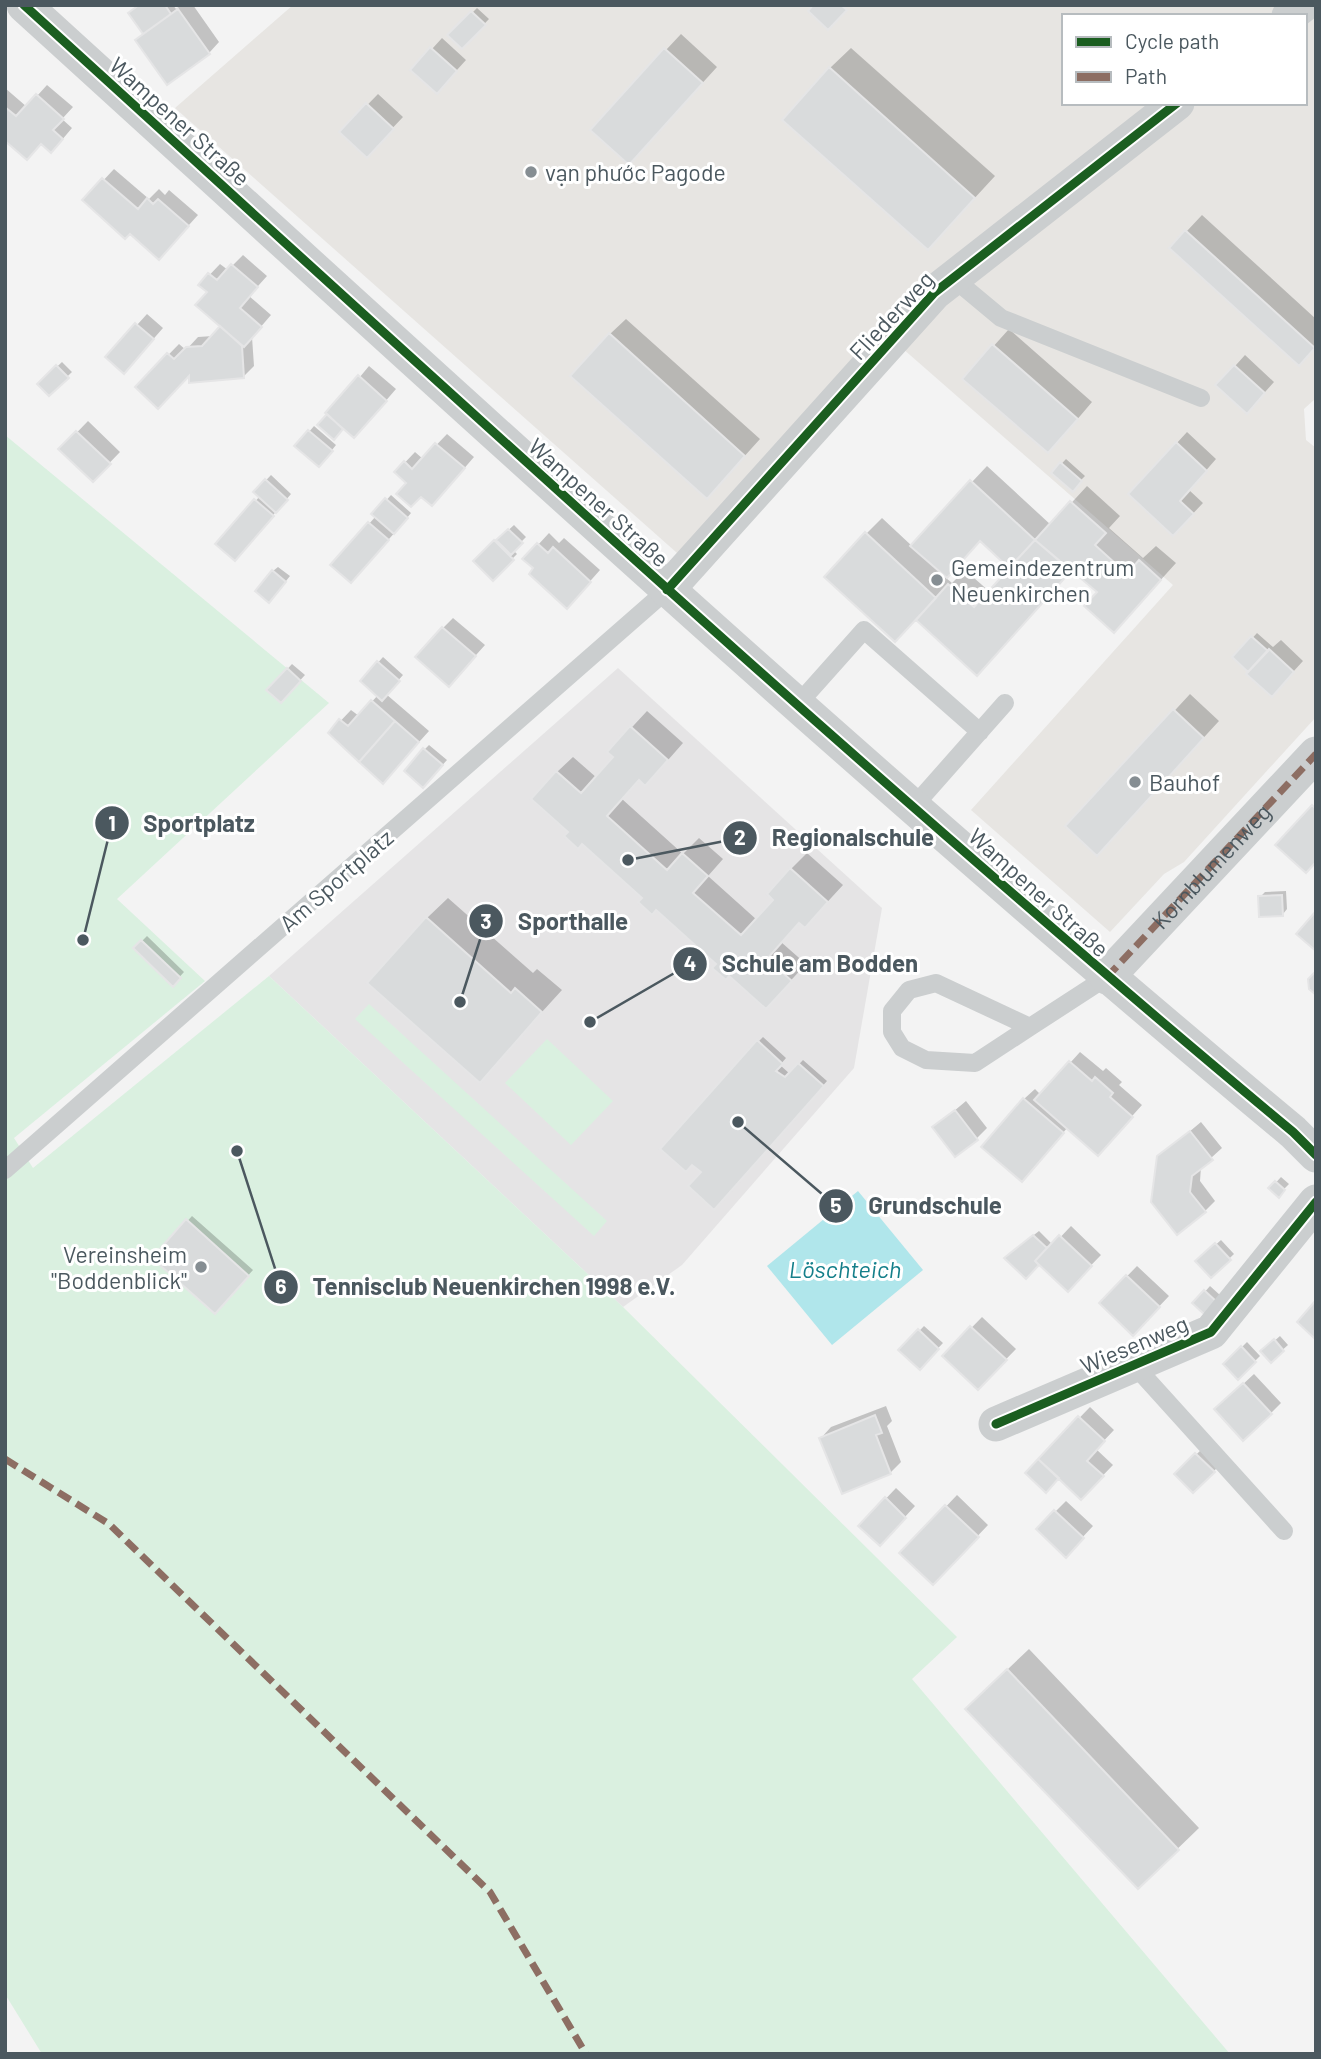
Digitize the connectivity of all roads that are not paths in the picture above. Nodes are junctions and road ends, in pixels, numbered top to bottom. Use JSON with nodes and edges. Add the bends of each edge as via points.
{"nodes":[{"id":1,"x":18,"y":5,"type":"edge"},
{"id":2,"x":24,"y":5,"type":"edge"},
{"id":3,"x":5,"y":15,"type":"edge"},
{"id":4,"x":1174,"y":105,"type":"edge"},
{"id":5,"x":953,"y":278,"type":"junction"},
{"id":6,"x":1201,"y":398,"type":"dead end"},
{"id":7,"x":667,"y":590,"type":"junction"},
{"id":8,"x":1005,"y":703,"type":"dead end"},
{"id":9,"x":799,"y":704,"type":"junction"},
{"id":10,"x":980,"y":732,"type":"junction"},
{"id":11,"x":1316,"y":754,"type":"edge"},
{"id":12,"x":914,"y":806,"type":"junction"},
{"id":13,"x":1107,"y":977,"type":"junction"},
{"id":14,"x":1030,"y":1027,"type":"junction"},
{"id":15,"x":1316,"y":1155,"type":"edge"},
{"id":16,"x":5,"y":1170,"type":"edge"},
{"id":17,"x":1316,"y":1202,"type":"edge"},
{"id":18,"x":1134,"y":1365,"type":"junction"},
{"id":19,"x":996,"y":1424,"type":"dead end"},
{"id":20,"x":1284,"y":1531,"type":"dead end"}],
"edges":[{"from":1,"to":3,"type":"lane"},
{"from":2,"to":7,"type":"street","name":"Wampener Straße"},
{"from":4,"to":5,"type":"street","name":"Fliederweg"},
{"from":5,"to":6,"type":"lane","via":[[1001,318]]},
{"from":5,"to":7,"type":"street","name":"Fliederweg","via":[[934,293]]},
{"from":7,"to":9,"type":"street","name":"Wampener Straße"},
{"from":7,"to":16,"type":"lane","name":"Am Sportplatz"},
{"from":8,"to":10,"type":"lane"},
{"from":9,"to":10,"type":"lane","via":[[864,630]]},
{"from":9,"to":12,"type":"street","name":"Wampener Straße"},
{"from":10,"to":12,"type":"lane"},
{"from":11,"to":13,"type":"street","name":"Kornblumenweg"},
{"from":12,"to":13,"type":"street","name":"Wampener Straße"},
{"from":13,"to":14,"type":"lane"},
{"from":13,"to":15,"type":"street","name":"Wampener Straße"},
{"from":14,"to":14,"type":"lane","via":[[936,983],[909,990],[892,1011],[892,1032],[902,1048],[926,1060],[975,1063]]},
{"from":17,"to":18,"type":"street","name":"Wiesenweg","via":[[1211,1332]]},
{"from":18,"to":19,"type":"street","name":"Wiesenweg"},
{"from":18,"to":20,"type":"lane"}]}
